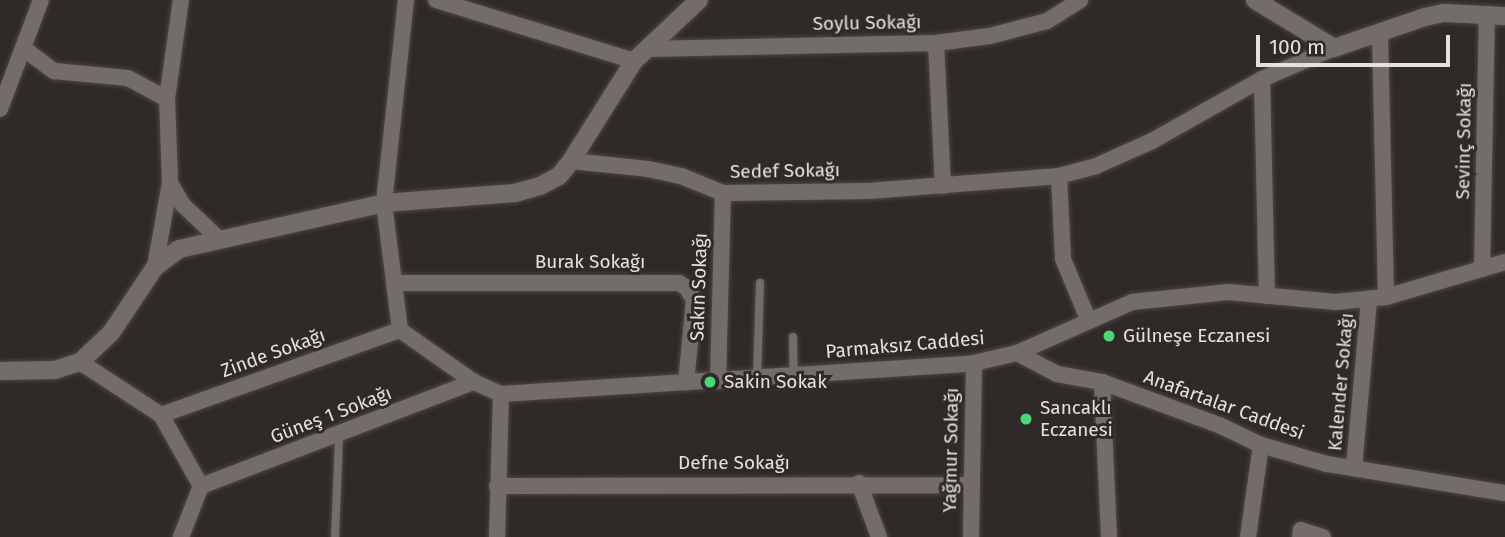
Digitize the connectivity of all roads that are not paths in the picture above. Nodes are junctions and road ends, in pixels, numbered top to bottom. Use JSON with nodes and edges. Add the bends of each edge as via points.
{"nodes":[{"id":1,"x":41,"y":0,"type":"edge"},
{"id":2,"x":181,"y":0,"type":"edge"},
{"id":3,"x":406,"y":0,"type":"edge"},
{"id":4,"x":436,"y":0,"type":"edge"},
{"id":5,"x":699,"y":0,"type":"edge"},
{"id":6,"x":1080,"y":0,"type":"edge"},
{"id":7,"x":1255,"y":0,"type":"edge"},
{"id":8,"x":1441,"y":7,"type":"edge"},
{"id":9,"x":1471,"y":7,"type":"edge"},
{"id":10,"x":1500,"y":11,"type":"edge"},
{"id":11,"x":1380,"y":33,"type":"junction"},
{"id":12,"x":936,"y":43,"type":"junction"},
{"id":13,"x":23,"y":48,"type":"junction"},
{"id":14,"x":1334,"y":48,"type":"junction"},
{"id":15,"x":640,"y":55,"type":"junction"},
{"id":16,"x":1262,"y":79,"type":"junction"},
{"id":17,"x":167,"y":99,"type":"junction"},
{"id":18,"x":0,"y":109,"type":"edge"},
{"id":19,"x":571,"y":161,"type":"junction"},
{"id":20,"x":1059,"y":176,"type":"junction"},
{"id":21,"x":170,"y":183,"type":"junction"},
{"id":22,"x":943,"y":186,"type":"junction"},
{"id":23,"x":723,"y":193,"type":"junction"},
{"id":24,"x":384,"y":203,"type":"junction"},
{"id":25,"x":220,"y":240,"type":"junction"},
{"id":26,"x":1505,"y":262,"type":"edge"},
{"id":27,"x":155,"y":267,"type":"junction"},
{"id":28,"x":1482,"y":269,"type":"junction"},
{"id":29,"x":394,"y":283,"type":"junction"},
{"id":30,"x":760,"y":283,"type":"dead end"},
{"id":31,"x":1266,"y":296,"type":"junction"},
{"id":32,"x":1386,"y":297,"type":"junction"},
{"id":33,"x":1369,"y":299,"type":"junction"},
{"id":34,"x":1088,"y":319,"type":"junction"},
{"id":35,"x":400,"y":330,"type":"junction"},
{"id":36,"x":793,"y":337,"type":"dead end"},
{"id":37,"x":1017,"y":353,"type":"junction"},
{"id":38,"x":0,"y":362,"type":"edge"},
{"id":39,"x":80,"y":362,"type":"junction"},
{"id":40,"x":974,"y":363,"type":"junction"},
{"id":41,"x":0,"y":371,"type":"edge"},
{"id":42,"x":794,"y":376,"type":"junction"},
{"id":43,"x":757,"y":379,"type":"junction"},
{"id":44,"x":718,"y":381,"type":"junction"},
{"id":45,"x":474,"y":382,"type":"junction"},
{"id":46,"x":1102,"y":382,"type":"junction"},
{"id":47,"x":686,"y":383,"type":"junction"},
{"id":48,"x":501,"y":394,"type":"junction"},
{"id":49,"x":161,"y":415,"type":"junction"},
{"id":50,"x":339,"y":436,"type":"junction"},
{"id":51,"x":1261,"y":445,"type":"junction"},
{"id":52,"x":1354,"y":468,"type":"junction"},
{"id":53,"x":859,"y":483,"type":"junction"},
{"id":54,"x":972,"y":485,"type":"junction"},
{"id":55,"x":201,"y":486,"type":"junction"},
{"id":56,"x":497,"y":486,"type":"junction"},
{"id":57,"x":1505,"y":493,"type":"edge"},
{"id":58,"x":1301,"y":534,"type":"edge"},
{"id":59,"x":181,"y":537,"type":"edge"},
{"id":60,"x":335,"y":537,"type":"edge"},
{"id":61,"x":497,"y":537,"type":"edge"},
{"id":62,"x":879,"y":537,"type":"edge"},
{"id":63,"x":971,"y":537,"type":"edge"},
{"id":64,"x":1109,"y":537,"type":"edge"},
{"id":65,"x":1248,"y":537,"type":"edge"},
{"id":66,"x":1323,"y":537,"type":"edge"}],
"edges":[{"from":1,"to":13,"type":"street"},
{"from":2,"to":17,"type":"street"},
{"from":3,"to":24,"type":"street"},
{"from":4,"to":15,"type":"street","name":"Soylu Sokağı"},
{"from":5,"to":15,"type":"street"},
{"from":6,"to":12,"type":"street","name":"Soylu Sokağı","via":[[1047,21],[990,36]]},
{"from":7,"to":14,"type":"street"},
{"from":8,"to":9,"type":"street","name":"Sedef Sokağı"},
{"from":8,"to":11,"type":"street","name":"Sedef Sokağı"},
{"from":9,"to":10,"type":"street","name":"Sedef Sokağı"},
{"from":10,"to":28,"type":"street","name":"Sevinç Sokağı"},
{"from":11,"to":14,"type":"street","name":"Sedef Sokağı"},
{"from":11,"to":32,"type":"street"},
{"from":12,"to":15,"type":"street","name":"Soylu Sokağı"},
{"from":12,"to":22,"type":"street"},
{"from":13,"to":17,"type":"street","via":[[54,71],[128,78]]},
{"from":13,"to":18,"type":"street"},
{"from":14,"to":16,"type":"street","name":"Sedef Sokağı"},
{"from":15,"to":19,"type":"street"},
{"from":16,"to":20,"type":"street","name":"Sedef Sokağı","via":[[1152,141],[1096,166]]},
{"from":16,"to":31,"type":"street"},
{"from":17,"to":21,"type":"street"},
{"from":19,"to":23,"type":"street","name":"Sedef Sokağı","via":[[648,169]]},
{"from":19,"to":24,"type":"street","via":[[559,176],[515,193]]},
{"from":20,"to":22,"type":"street","name":"Sedef Sokağı"},
{"from":20,"to":34,"type":"street","via":[[1063,258]]},
{"from":21,"to":25,"type":"street","via":[[182,204]]},
{"from":21,"to":27,"type":"street"},
{"from":22,"to":23,"type":"street","name":"Sedef Sokağı"},
{"from":23,"to":44,"type":"street","name":"Sakın Sokağı"},
{"from":24,"to":25,"type":"street"},
{"from":24,"to":29,"type":"street"},
{"from":25,"to":27,"type":"street","via":[[179,249]]},
{"from":26,"to":28,"type":"street","name":"Parmaksız Caddesi"},
{"from":27,"to":39,"type":"street","via":[[111,333]]},
{"from":28,"to":32,"type":"street","name":"Parmaksız Caddesi"},
{"from":29,"to":35,"type":"street"},
{"from":29,"to":47,"type":"street","name":"Burak Sokağı","via":[[679,283],[694,300]]},
{"from":30,"to":43,"type":"lane"},
{"from":31,"to":33,"type":"street","name":"Parmaksız Caddesi","via":[[1336,302]]},
{"from":31,"to":34,"type":"street","name":"Parmaksız Caddesi","via":[[1228,292],[1132,302]]},
{"from":32,"to":33,"type":"street","name":"Parmaksız Caddesi"},
{"from":33,"to":52,"type":"street","name":"Kalender Sokağı"},
{"from":34,"to":37,"type":"street","name":"Parmaksız Caddesi"},
{"from":35,"to":45,"type":"street"},
{"from":35,"to":49,"type":"street","name":"Zinde Sokağı"},
{"from":36,"to":42,"type":"lane"},
{"from":37,"to":40,"type":"street","name":"Parmaksız Caddesi"},
{"from":37,"to":46,"type":"street","name":"Anafartalar Caddesi","via":[[1057,374]]},
{"from":38,"to":39,"type":"street"},
{"from":39,"to":41,"type":"street","via":[[55,370]]},
{"from":39,"to":49,"type":"street"},
{"from":40,"to":42,"type":"street","name":"Parmaksız Caddesi"},
{"from":40,"to":54,"type":"street","name":"Yağmur Sokağı"},
{"from":42,"to":43,"type":"street","name":"Parmaksız Caddesi"},
{"from":43,"to":44,"type":"street","name":"Parmaksız Caddesi"},
{"from":44,"to":47,"type":"street","name":"Parmaksız Caddesi"},
{"from":45,"to":48,"type":"street"},
{"from":45,"to":50,"type":"street","name":"Güneş 1 Sokağı"},
{"from":46,"to":51,"type":"street","name":"Anafartalar Caddesi"},
{"from":46,"to":64,"type":"street"},
{"from":47,"to":48,"type":"street","name":"Parmaksız Caddesi"},
{"from":48,"to":56,"type":"street"},
{"from":49,"to":55,"type":"street"},
{"from":50,"to":55,"type":"street","name":"Güneş 1 Sokağı"},
{"from":50,"to":60,"type":"lane"},
{"from":51,"to":52,"type":"street","name":"Anafartalar Caddesi"},
{"from":51,"to":65,"type":"street"},
{"from":52,"to":57,"type":"street","name":"Anafartalar Caddesi"},
{"from":53,"to":54,"type":"street","name":"Defne Sokağı"},
{"from":53,"to":56,"type":"street","name":"Defne Sokağı"},
{"from":53,"to":62,"type":"street"},
{"from":54,"to":63,"type":"street","name":"Yağmur Sokağı"},
{"from":55,"to":59,"type":"street"},
{"from":56,"to":61,"type":"street"},
{"from":58,"to":66,"type":"street"}]}
